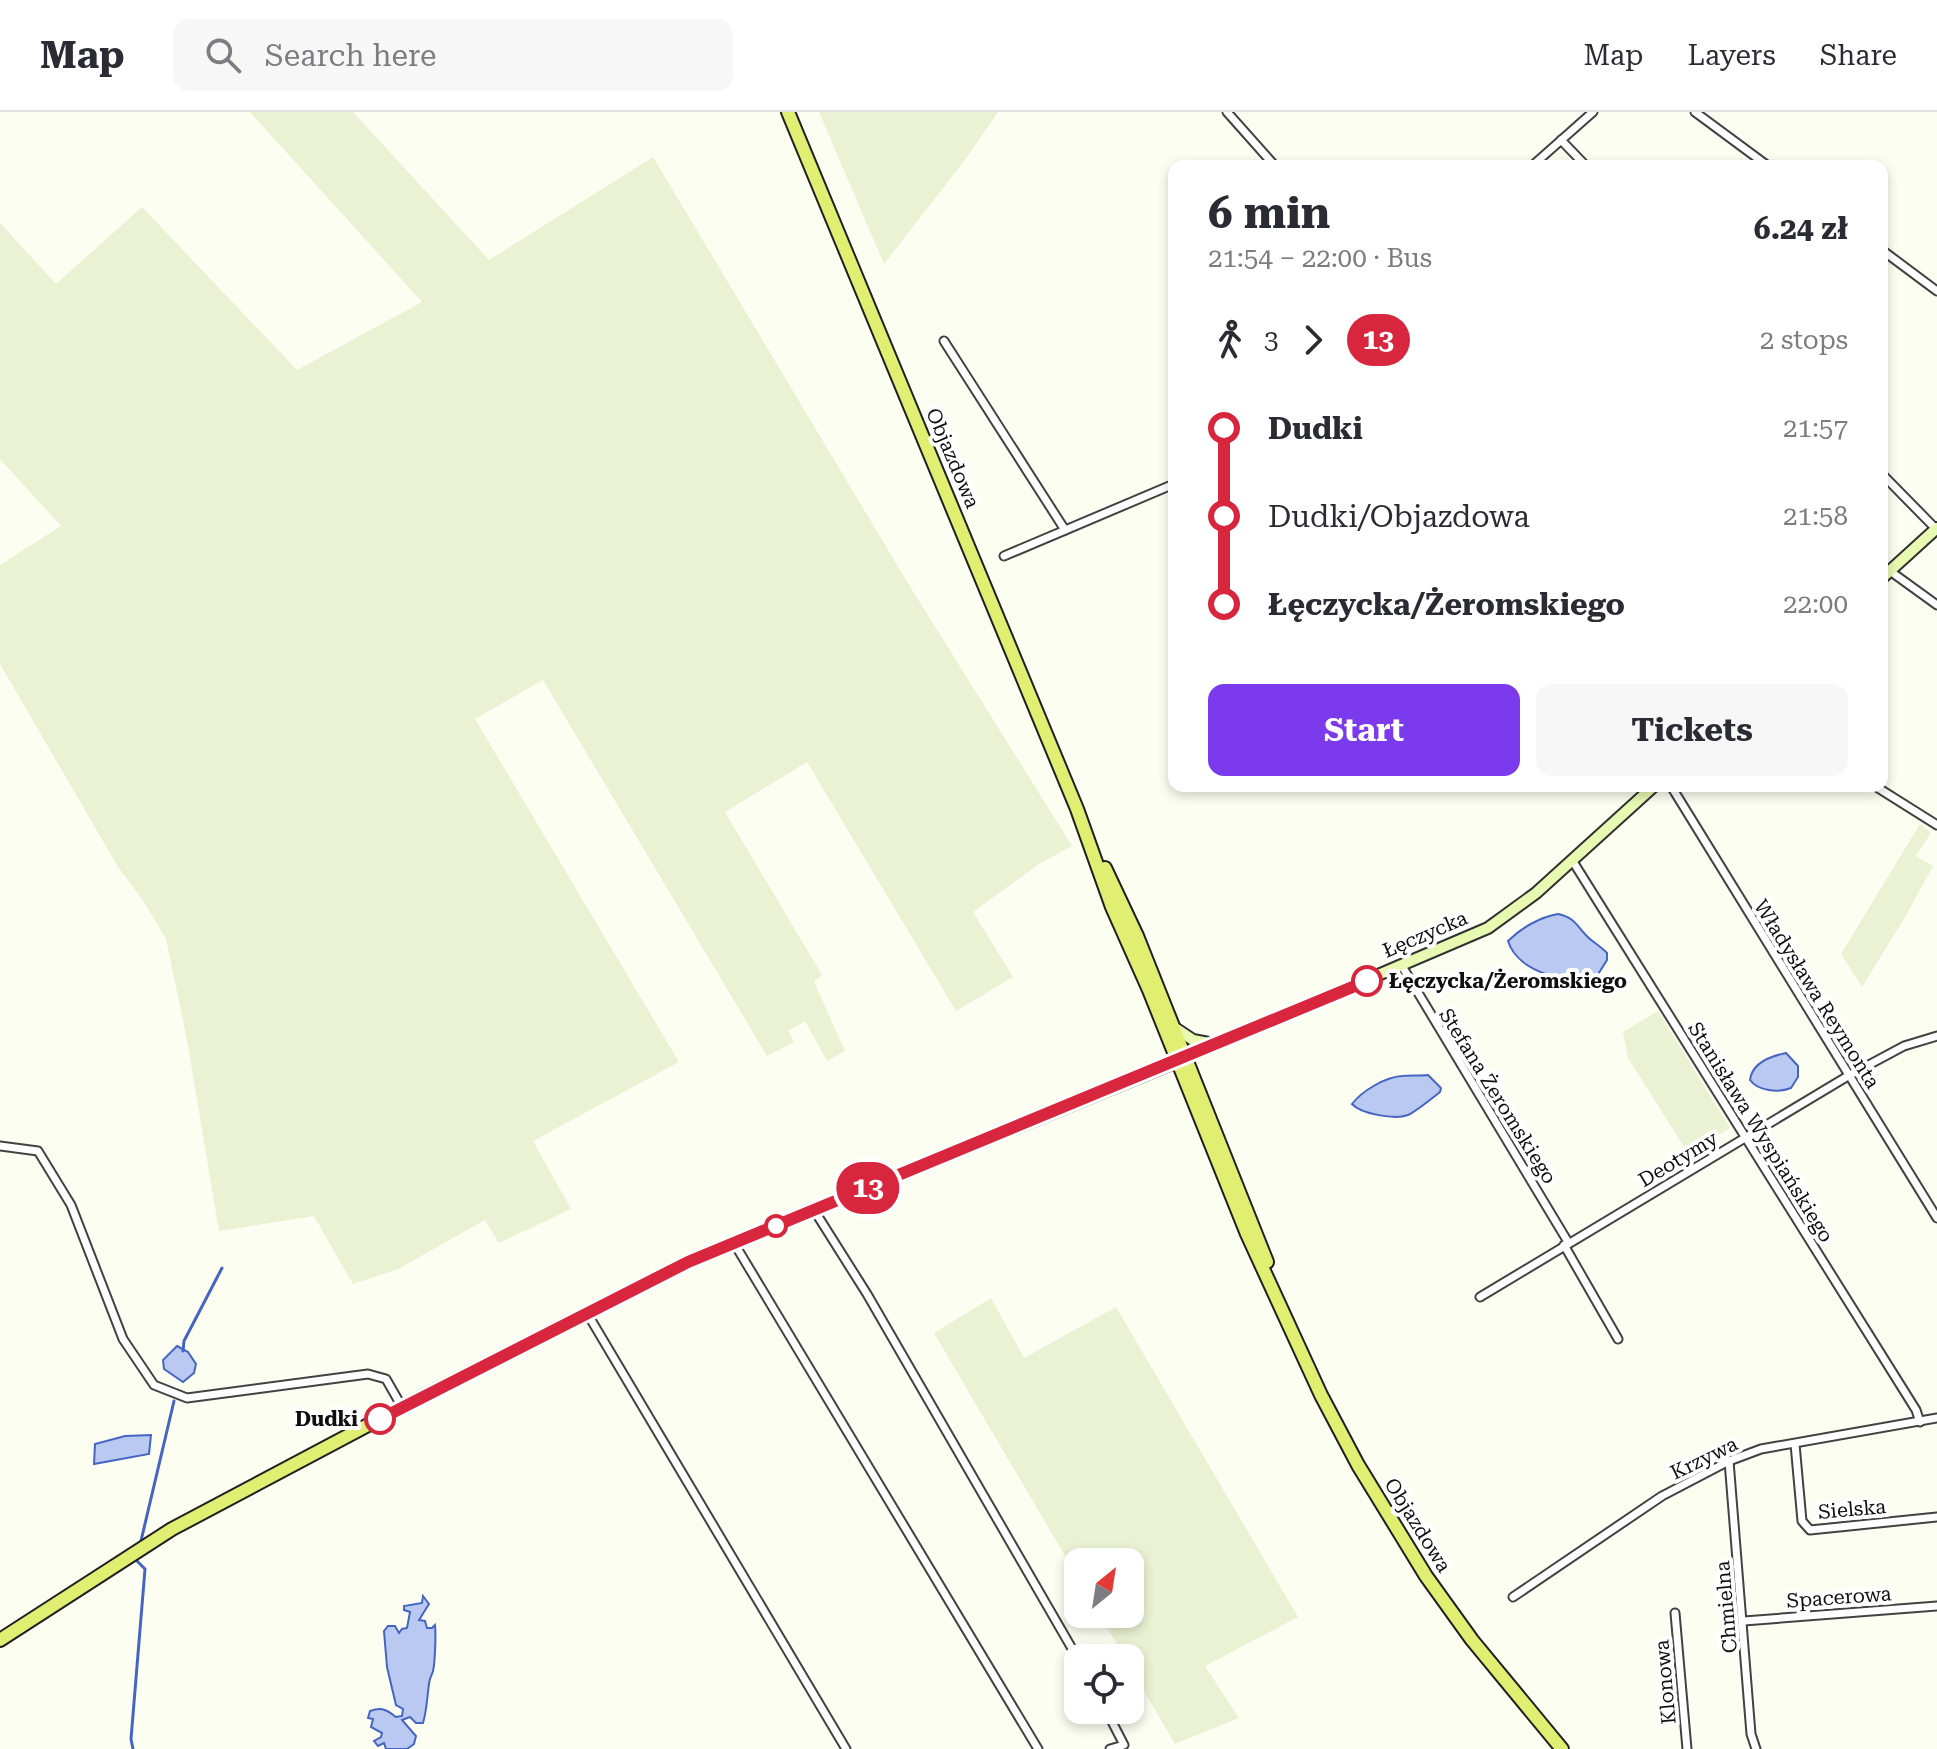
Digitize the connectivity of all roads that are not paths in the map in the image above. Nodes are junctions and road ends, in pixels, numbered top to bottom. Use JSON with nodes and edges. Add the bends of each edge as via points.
{"nodes":[{"id":1,"x":788,"y":112,"type":"edge"},
{"id":2,"x":1227,"y":112,"type":"edge"},
{"id":3,"x":1593,"y":112,"type":"edge"},
{"id":4,"x":1697,"y":113,"type":"edge"},
{"id":5,"x":1561,"y":140,"type":"junction"},
{"id":6,"x":1270,"y":160,"type":"edge"},
{"id":7,"x":1539,"y":160,"type":"edge"},
{"id":8,"x":1580,"y":160,"type":"edge"},
{"id":9,"x":1760,"y":160,"type":"edge"},
{"id":10,"x":1888,"y":254,"type":"edge"},
{"id":11,"x":1937,"y":291,"type":"edge"},
{"id":12,"x":944,"y":341,"type":"dead end"},
{"id":13,"x":1888,"y":480,"type":"edge"},
{"id":14,"x":1168,"y":489,"type":"edge"},
{"id":15,"x":1937,"y":528,"type":"edge"},
{"id":16,"x":1065,"y":530,"type":"junction"},
{"id":17,"x":1004,"y":556,"type":"dead end"},
{"id":18,"x":1888,"y":572,"type":"edge"},
{"id":19,"x":1888,"y":575,"type":"edge"},
{"id":20,"x":1937,"y":605,"type":"edge"},
{"id":21,"x":1647,"y":792,"type":"edge"},
{"id":22,"x":1675,"y":792,"type":"edge"},
{"id":23,"x":1885,"y":792,"type":"edge"},
{"id":24,"x":1080,"y":819,"type":"junction"},
{"id":25,"x":1937,"y":825,"type":"edge"},
{"id":26,"x":1572,"y":860,"type":"junction"},
{"id":27,"x":1402,"y":966,"type":"junction"},
{"id":28,"x":1172,"y":1025,"type":"junction"},
{"id":29,"x":1937,"y":1036,"type":"edge"},
{"id":30,"x":1216,"y":1044,"type":"junction"},
{"id":31,"x":1181,"y":1059,"type":"junction"},
{"id":32,"x":1848,"y":1076,"type":"junction"},
{"id":33,"x":1745,"y":1137,"type":"junction"},
{"id":34,"x":0,"y":1146,"type":"edge"},
{"id":35,"x":814,"y":1210,"type":"junction"},
{"id":36,"x":1937,"y":1218,"type":"edge"},
{"id":37,"x":734,"y":1243,"type":"junction"},
{"id":38,"x":1566,"y":1244,"type":"junction"},
{"id":39,"x":1480,"y":1297,"type":"dead end"},
{"id":40,"x":587,"y":1313,"type":"junction"},
{"id":41,"x":1618,"y":1339,"type":"dead end"},
{"id":42,"x":402,"y":1407,"type":"junction"},
{"id":43,"x":1937,"y":1418,"type":"edge"},
{"id":44,"x":1920,"y":1422,"type":"junction"},
{"id":45,"x":1795,"y":1444,"type":"junction"},
{"id":46,"x":1729,"y":1461,"type":"junction"},
{"id":47,"x":1937,"y":1517,"type":"edge"},
{"id":48,"x":1513,"y":1597,"type":"dead end"},
{"id":49,"x":1937,"y":1606,"type":"edge"},
{"id":50,"x":1675,"y":1613,"type":"dead end"},
{"id":51,"x":1744,"y":1621,"type":"junction"},
{"id":52,"x":0,"y":1640,"type":"edge"},
{"id":53,"x":1069,"y":1644,"type":"edge"},
{"id":54,"x":1113,"y":1724,"type":"edge"},
{"id":55,"x":846,"y":1749,"type":"edge"},
{"id":56,"x":1038,"y":1749,"type":"edge"},
{"id":57,"x":1110,"y":1749,"type":"edge"},
{"id":58,"x":1562,"y":1749,"type":"edge"},
{"id":59,"x":1687,"y":1749,"type":"edge"},
{"id":60,"x":1756,"y":1749,"type":"edge"}],
"edges":[{"from":1,"to":24,"type":"main road","name":"Objazdowa"},
{"from":2,"to":6,"type":"street"},
{"from":3,"to":5,"type":"street"},
{"from":4,"to":9,"type":"street"},
{"from":5,"to":7,"type":"street"},
{"from":5,"to":8,"type":"street"},
{"from":10,"to":11,"type":"street"},
{"from":12,"to":16,"type":"street"},
{"from":13,"to":15,"type":"street"},
{"from":14,"to":16,"type":"street"},
{"from":15,"to":18,"type":"street"},
{"from":16,"to":17,"type":"street"},
{"from":19,"to":20,"type":"street"},
{"from":21,"to":26,"type":"street","name":"Łęczycka"},
{"from":22,"to":32,"type":"street","name":"Władysława Reymonta"},
{"from":23,"to":25,"type":"street"},
{"from":24,"to":28,"type":"main road","name":"Objazdowa","via":[[1137,936]]},
{"from":24,"to":31,"type":"main road","name":"Objazdowa","via":[[1107,895]]},
{"from":26,"to":27,"type":"street","name":"Łęczycka","via":[[1508,916]]},
{"from":26,"to":33,"type":"street","name":"Stanisława Wyspiańskiego"},
{"from":27,"to":30,"type":"street","name":"Łęczycka"},
{"from":27,"to":38,"type":"street","name":"Stefana Żeromskiego"},
{"from":28,"to":30,"type":"street","via":[[1193,1040]]},
{"from":28,"to":31,"type":"main road","name":"Objazdowa"},
{"from":29,"to":32,"type":"street","name":"Deotymy","via":[[1904,1046]]},
{"from":30,"to":31,"type":"street","name":"Łęczycka"},
{"from":31,"to":35,"type":"main road"},
{"from":31,"to":58,"type":"main road","name":"Objazdowa","via":[[1271,1271],[1278,1299],[1329,1409],[1402,1539],[1472,1640]]},
{"from":32,"to":33,"type":"street","name":"Deotymy"},
{"from":32,"to":36,"type":"street","name":"Władysława Reymonta"},
{"from":33,"to":38,"type":"street","name":"Deotymy"},
{"from":33,"to":44,"type":"street","name":"Stanisława Wyspiańskiego"},
{"from":34,"to":42,"type":"street","via":[[38,1151],[71,1205],[123,1339],[154,1385],[187,1398],[368,1374],[386,1379]]},
{"from":35,"to":37,"type":"main road"},
{"from":35,"to":53,"type":"street"},
{"from":37,"to":40,"type":"main road"},
{"from":37,"to":56,"type":"street"},
{"from":38,"to":39,"type":"street","name":"Deotymy"},
{"from":38,"to":41,"type":"street"},
{"from":40,"to":42,"type":"main road"},
{"from":40,"to":55,"type":"street"},
{"from":42,"to":52,"type":"main road","via":[[139,1549]]},
{"from":43,"to":44,"type":"street","name":"Krzywa"},
{"from":44,"to":45,"type":"street","name":"Krzywa"},
{"from":45,"to":46,"type":"street","name":"Krzywa"},
{"from":45,"to":47,"type":"street","name":"Sielska","via":[[1802,1521],[1810,1530]]},
{"from":46,"to":48,"type":"street","name":"Krzywa","via":[[1662,1496]]},
{"from":46,"to":51,"type":"street","name":"Chmielna"},
{"from":49,"to":51,"type":"street","name":"Spacerowa"},
{"from":50,"to":59,"type":"street","name":"Klonowa"},
{"from":51,"to":60,"type":"street","name":"Chmielna"},
{"from":54,"to":57,"type":"street","via":[[1124,1745]]}]}
